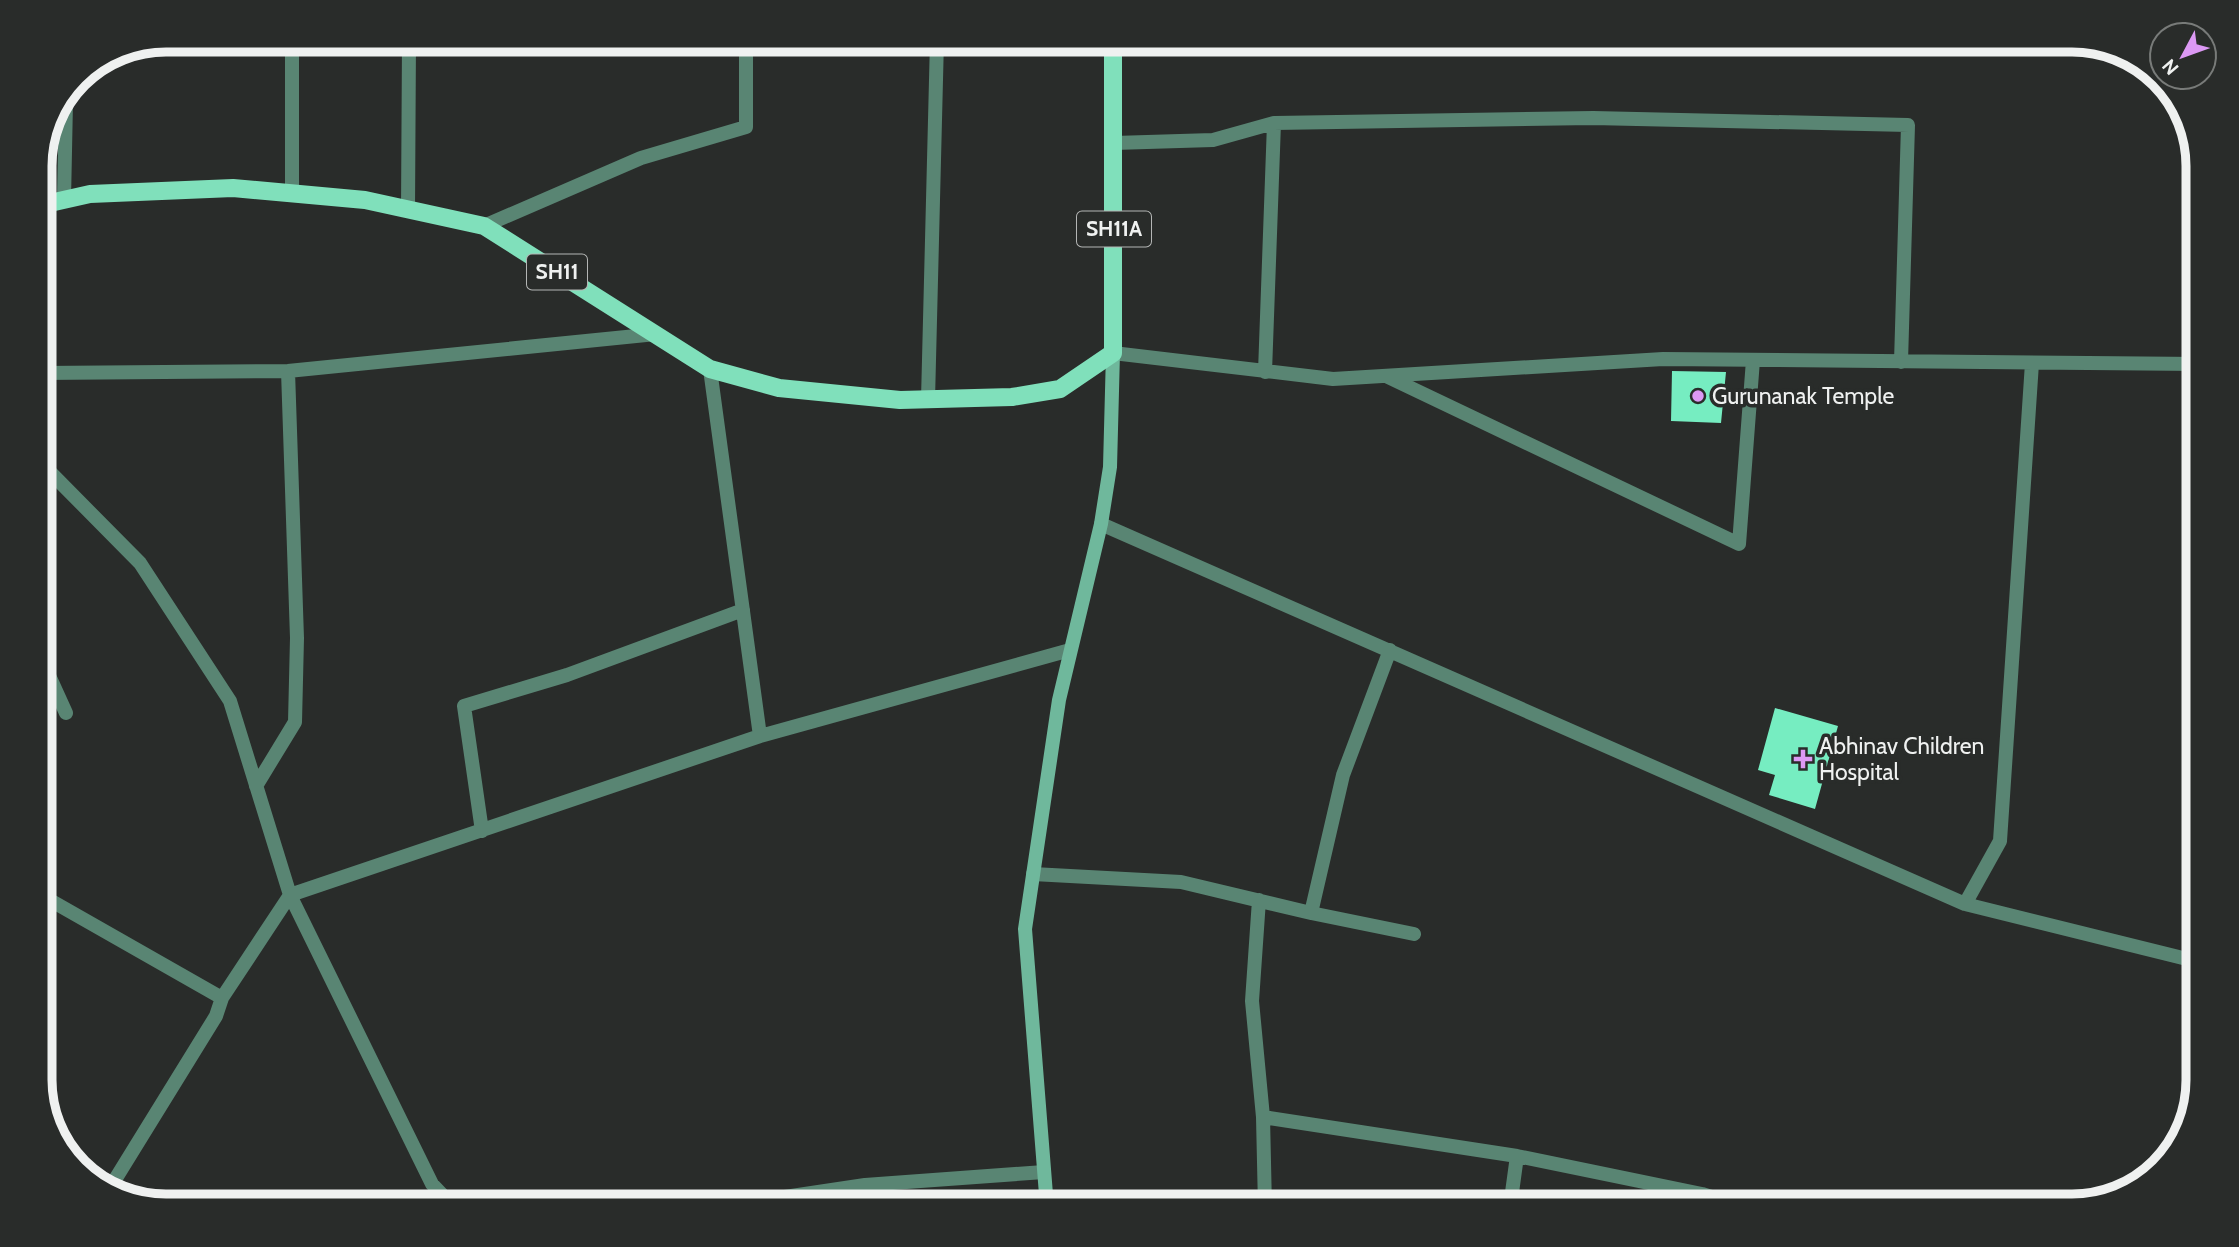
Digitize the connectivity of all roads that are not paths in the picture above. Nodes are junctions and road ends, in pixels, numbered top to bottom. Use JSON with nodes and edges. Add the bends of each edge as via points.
{"nodes":[{"id":1,"x":292,"y":52,"type":"edge"},
{"id":2,"x":409,"y":52,"type":"edge"},
{"id":3,"x":747,"y":52,"type":"edge"},
{"id":4,"x":937,"y":52,"type":"edge"},
{"id":5,"x":1113,"y":52,"type":"edge"},
{"id":6,"x":66,"y":114,"type":"edge"},
{"id":7,"x":1274,"y":122,"type":"junction"},
{"id":8,"x":1114,"y":143,"type":"junction"},
{"id":9,"x":292,"y":193,"type":"junction"},
{"id":10,"x":64,"y":200,"type":"junction"},
{"id":11,"x":53,"y":202,"type":"edge"},
{"id":12,"x":408,"y":209,"type":"junction"},
{"id":13,"x":484,"y":226,"type":"junction"},
{"id":14,"x":656,"y":334,"type":"junction"},
{"id":15,"x":1113,"y":353,"type":"junction"},
{"id":16,"x":1753,"y":360,"type":"junction"},
{"id":17,"x":1901,"y":362,"type":"junction"},
{"id":18,"x":2032,"y":363,"type":"junction"},
{"id":19,"x":2186,"y":364,"type":"edge"},
{"id":20,"x":710,"y":369,"type":"junction"},
{"id":21,"x":288,"y":371,"type":"junction"},
{"id":22,"x":1265,"y":372,"type":"junction"},
{"id":23,"x":53,"y":373,"type":"edge"},
{"id":24,"x":1388,"y":376,"type":"junction"},
{"id":25,"x":928,"y":400,"type":"junction"},
{"id":26,"x":53,"y":475,"type":"edge"},
{"id":27,"x":1101,"y":524,"type":"junction"},
{"id":28,"x":743,"y":610,"type":"junction"},
{"id":29,"x":1070,"y":650,"type":"junction"},
{"id":30,"x":1390,"y":650,"type":"junction"},
{"id":31,"x":53,"y":686,"type":"edge"},
{"id":32,"x":66,"y":713,"type":"dead end"},
{"id":33,"x":760,"y":736,"type":"junction"},
{"id":34,"x":256,"y":786,"type":"junction"},
{"id":35,"x":482,"y":831,"type":"junction"},
{"id":36,"x":1033,"y":874,"type":"junction"},
{"id":37,"x":290,"y":895,"type":"junction"},
{"id":38,"x":1259,"y":900,"type":"junction"},
{"id":39,"x":53,"y":902,"type":"edge"},
{"id":40,"x":1965,"y":904,"type":"junction"},
{"id":41,"x":1311,"y":913,"type":"junction"},
{"id":42,"x":1414,"y":934,"type":"dead end"},
{"id":43,"x":2186,"y":959,"type":"edge"},
{"id":44,"x":222,"y":998,"type":"junction"},
{"id":45,"x":1263,"y":1117,"type":"junction"},
{"id":46,"x":1517,"y":1156,"type":"junction"},
{"id":47,"x":1044,"y":1172,"type":"junction"},
{"id":48,"x":114,"y":1181,"type":"edge"},
{"id":49,"x":442,"y":1194,"type":"edge"},
{"id":50,"x":804,"y":1194,"type":"edge"},
{"id":51,"x":1046,"y":1194,"type":"edge"},
{"id":52,"x":1265,"y":1194,"type":"edge"},
{"id":53,"x":1512,"y":1194,"type":"edge"},
{"id":54,"x":1676,"y":1194,"type":"edge"}],
"edges":[{"from":1,"to":9,"type":"street"},
{"from":2,"to":12,"type":"street"},
{"from":3,"to":13,"type":"street","via":[[746,127],[641,159]]},
{"from":4,"to":25,"type":"street"},
{"from":5,"to":8,"type":"main road","number":"SH11A"},
{"from":6,"to":10,"type":"street"},
{"from":7,"to":8,"type":"street","via":[[1213,140]]},
{"from":7,"to":17,"type":"street","via":[[1593,118],[1908,125]]},
{"from":7,"to":22,"type":"street"},
{"from":8,"to":15,"type":"main road","number":"SH11A"},
{"from":9,"to":10,"type":"main road","number":"SH11","via":[[233,188],[90,194]]},
{"from":9,"to":12,"type":"main road","number":"SH11"},
{"from":10,"to":11,"type":"main road","number":"SH11"},
{"from":12,"to":13,"type":"main road","number":"SH11"},
{"from":13,"to":14,"type":"main road","number":"SH11"},
{"from":14,"to":20,"type":"main road","number":"SH11"},
{"from":14,"to":21,"type":"street"},
{"from":15,"to":22,"type":"street"},
{"from":15,"to":25,"type":"main road","number":"SH11","via":[[1060,389],[1012,397]]},
{"from":15,"to":27,"type":"street","via":[[1110,467]]},
{"from":16,"to":17,"type":"street"},
{"from":16,"to":24,"type":"street","via":[[1663,359]]},
{"from":16,"to":24,"type":"street","via":[[1739,544]]},
{"from":17,"to":18,"type":"street"},
{"from":18,"to":19,"type":"street"},
{"from":18,"to":40,"type":"street","via":[[2000,841]]},
{"from":20,"to":25,"type":"main road","number":"SH11","via":[[779,388]]},
{"from":20,"to":28,"type":"street"},
{"from":21,"to":23,"type":"street"},
{"from":21,"to":34,"type":"street","via":[[297,638],[295,722]]},
{"from":22,"to":24,"type":"street","via":[[1333,379]]},
{"from":26,"to":34,"type":"street","via":[[140,563],[230,701]]},
{"from":27,"to":29,"type":"street"},
{"from":27,"to":30,"type":"street"},
{"from":28,"to":33,"type":"street"},
{"from":28,"to":35,"type":"street","via":[[567,675],[464,706]]},
{"from":29,"to":33,"type":"street"},
{"from":29,"to":36,"type":"street"},
{"from":30,"to":40,"type":"street"},
{"from":30,"to":41,"type":"street","via":[[1343,775]]},
{"from":31,"to":32,"type":"street"},
{"from":33,"to":35,"type":"street"},
{"from":34,"to":37,"type":"street"},
{"from":35,"to":37,"type":"street"},
{"from":36,"to":38,"type":"street","via":[[1181,882]]},
{"from":36,"to":47,"type":"street","via":[[1025,929]]},
{"from":37,"to":44,"type":"street"},
{"from":37,"to":49,"type":"street","via":[[432,1184]]},
{"from":38,"to":41,"type":"street"},
{"from":38,"to":45,"type":"street","via":[[1252,1001]]},
{"from":39,"to":44,"type":"street"},
{"from":40,"to":43,"type":"street"},
{"from":41,"to":42,"type":"street"},
{"from":44,"to":48,"type":"street","via":[[216,1016]]},
{"from":45,"to":46,"type":"street"},
{"from":45,"to":52,"type":"street"},
{"from":46,"to":53,"type":"street"},
{"from":46,"to":54,"type":"street"},
{"from":47,"to":50,"type":"street"},
{"from":47,"to":51,"type":"street"}]}
